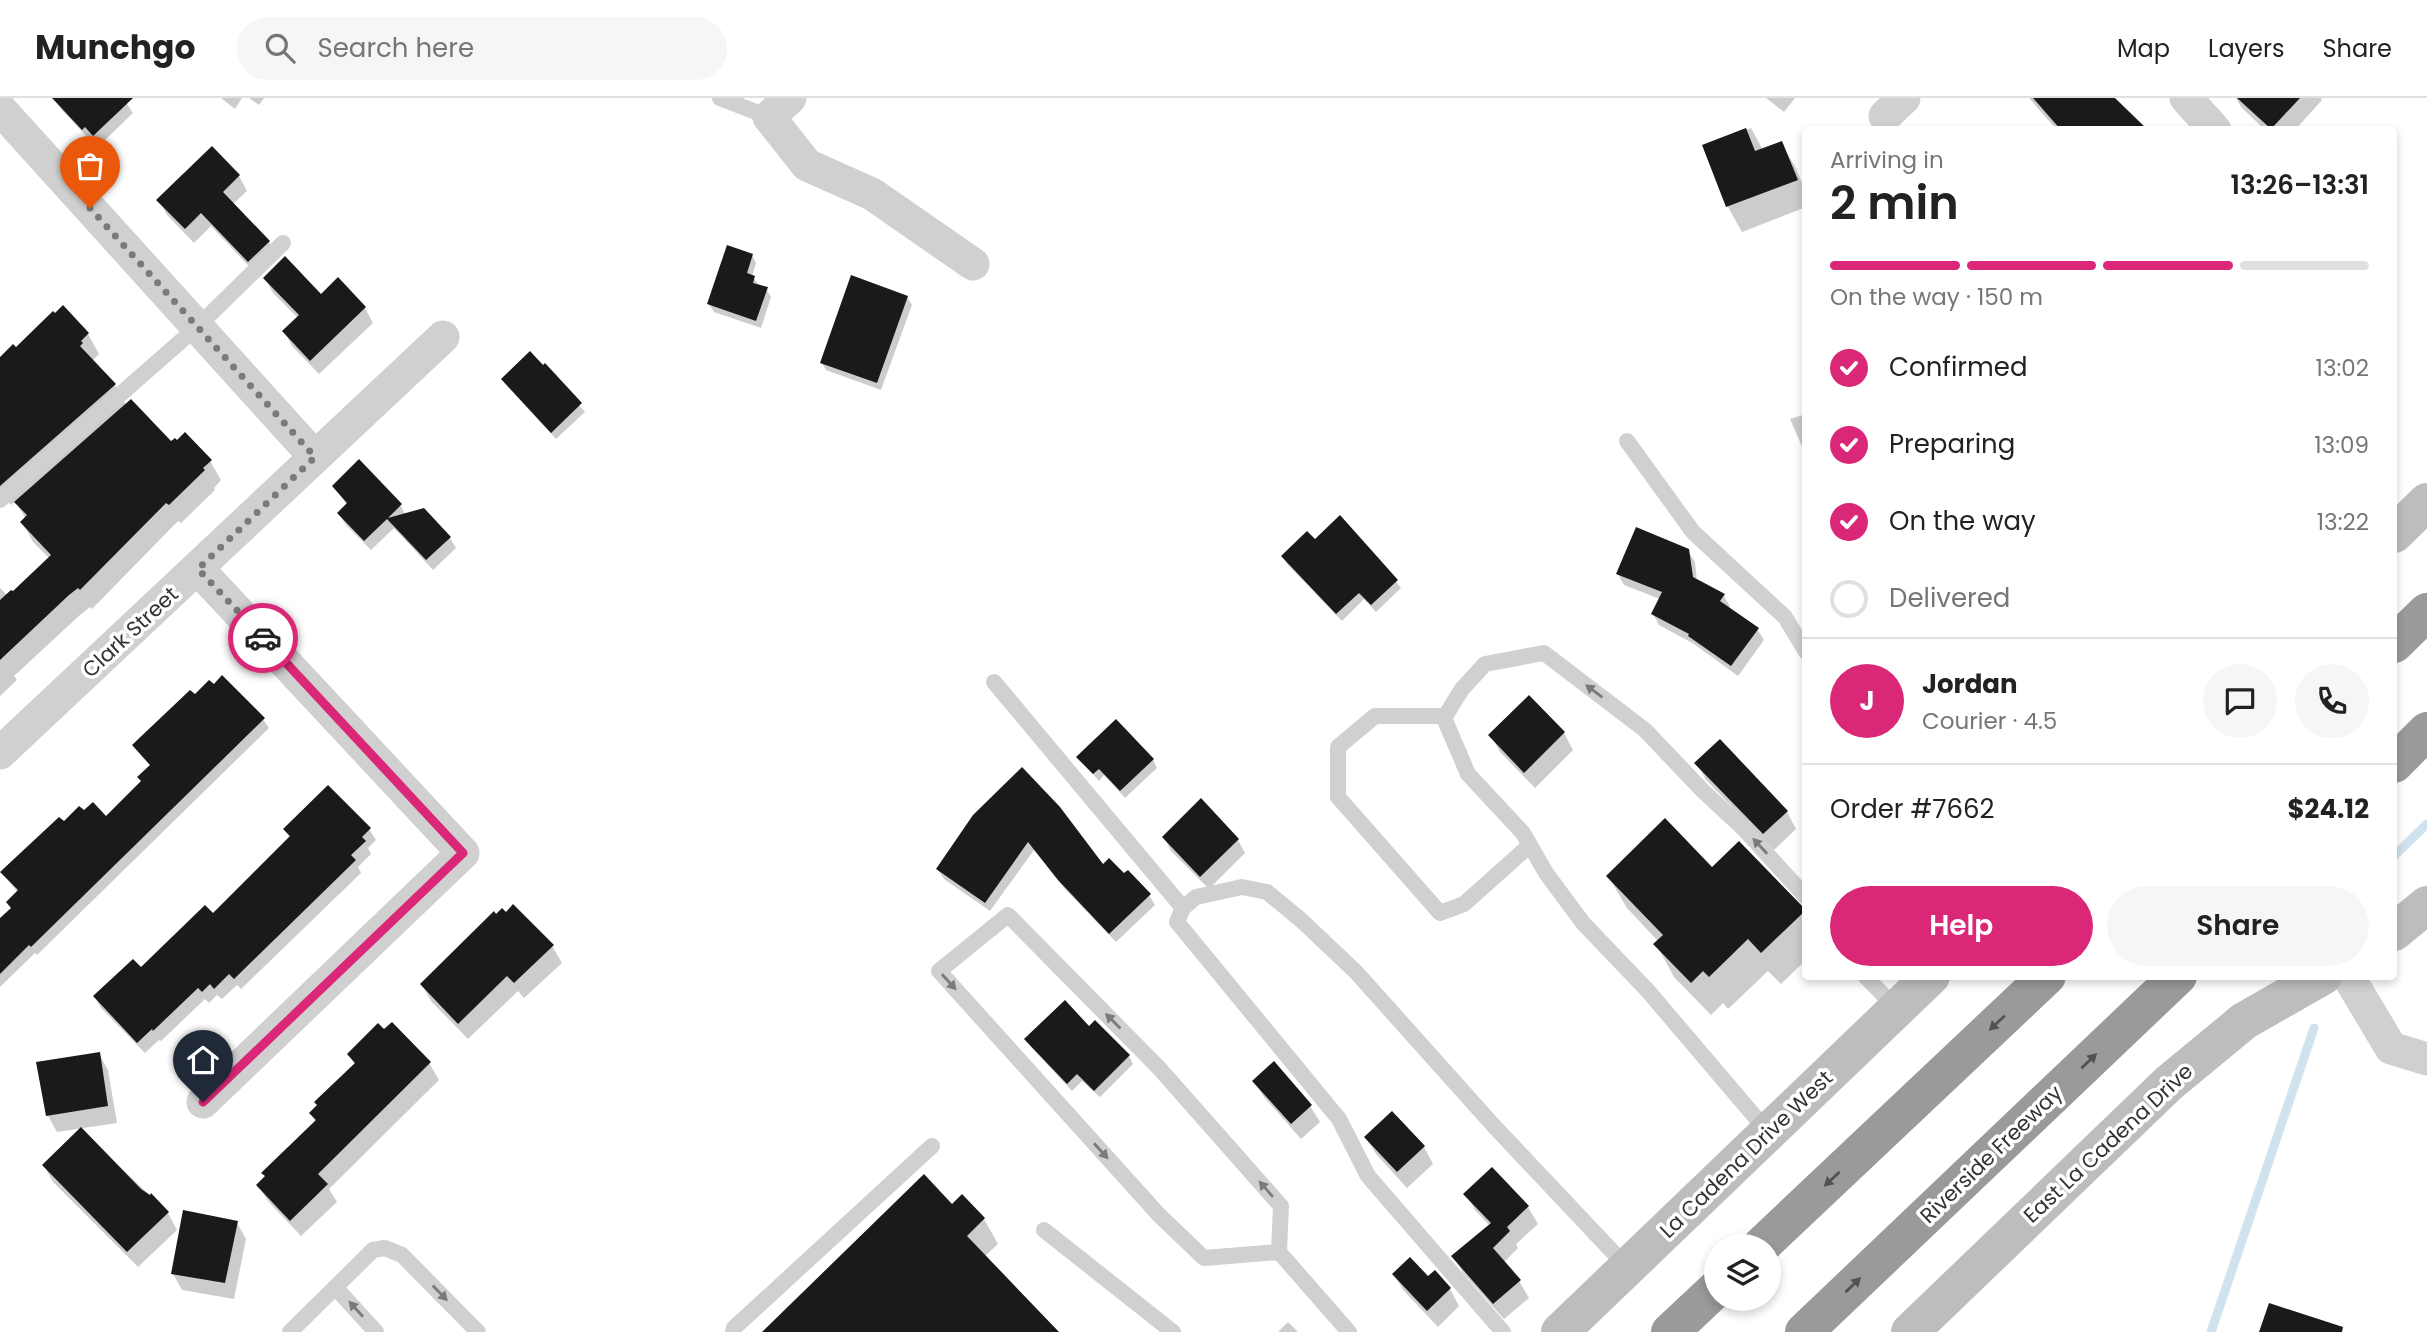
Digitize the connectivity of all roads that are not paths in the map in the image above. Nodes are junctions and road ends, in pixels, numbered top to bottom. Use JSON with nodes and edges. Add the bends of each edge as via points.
{"nodes":[{"id":1,"x":720,"y":98,"type":"edge"},
{"id":2,"x":2186,"y":98,"type":"edge"},
{"id":3,"x":780,"y":108,"type":"edge"},
{"id":4,"x":0,"y":109,"type":"edge"},
{"id":5,"x":2211,"y":126,"type":"edge"},
{"id":6,"x":283,"y":243,"type":"dead end"},
{"id":7,"x":973,"y":264,"type":"dead end"},
{"id":8,"x":197,"y":327,"type":"junction"},
{"id":9,"x":443,"y":337,"type":"dead end"},
{"id":10,"x":1627,"y":441,"type":"dead end"},
{"id":11,"x":315,"y":457,"type":"junction"},
{"id":12,"x":0,"y":500,"type":"edge"},
{"id":13,"x":2427,"y":502,"type":"edge"},
{"id":14,"x":2397,"y":531,"type":"edge"},
{"id":15,"x":198,"y":569,"type":"junction"},
{"id":16,"x":2427,"y":612,"type":"edge"},
{"id":17,"x":2397,"y":641,"type":"edge"},
{"id":18,"x":1802,"y":645,"type":"edge"},
{"id":19,"x":994,"y":682,"type":"dead end"},
{"id":20,"x":1446,"y":716,"type":"junction"},
{"id":21,"x":2427,"y":731,"type":"edge"},
{"id":22,"x":0,"y":753,"type":"edge"},
{"id":23,"x":2397,"y":761,"type":"edge"},
{"id":24,"x":1530,"y":845,"type":"junction"},
{"id":25,"x":1802,"y":893,"type":"edge"},
{"id":26,"x":2427,"y":905,"type":"edge"},
{"id":27,"x":1183,"y":908,"type":"junction"},
{"id":28,"x":2397,"y":930,"type":"edge"},
{"id":29,"x":1869,"y":980,"type":"edge"},
{"id":30,"x":1927,"y":980,"type":"edge"},
{"id":31,"x":2043,"y":980,"type":"edge"},
{"id":32,"x":2174,"y":980,"type":"edge"},
{"id":33,"x":2316,"y":980,"type":"edge"},
{"id":34,"x":2350,"y":980,"type":"edge"},
{"id":35,"x":1897,"y":1009,"type":"junction"},
{"id":36,"x":2427,"y":1059,"type":"edge"},
{"id":37,"x":203,"y":1102,"type":"dead end"},
{"id":38,"x":1769,"y":1132,"type":"junction"},
{"id":39,"x":932,"y":1146,"type":"dead end"},
{"id":40,"x":1044,"y":1230,"type":"dead end"},
{"id":41,"x":1774,"y":1234,"type":"edge"},
{"id":42,"x":1279,"y":1252,"type":"junction"},
{"id":43,"x":1628,"y":1267,"type":"junction"},
{"id":44,"x":335,"y":1287,"type":"junction"},
{"id":45,"x":1704,"y":1300,"type":"edge"},
{"id":46,"x":290,"y":1332,"type":"edge"},
{"id":47,"x":376,"y":1332,"type":"edge"},
{"id":48,"x":478,"y":1332,"type":"edge"},
{"id":49,"x":733,"y":1332,"type":"edge"},
{"id":50,"x":1173,"y":1332,"type":"edge"},
{"id":51,"x":1349,"y":1332,"type":"edge"},
{"id":52,"x":1503,"y":1332,"type":"edge"},
{"id":53,"x":1560,"y":1332,"type":"edge"},
{"id":54,"x":1670,"y":1332,"type":"edge"},
{"id":55,"x":1804,"y":1332,"type":"edge"},
{"id":56,"x":1910,"y":1332,"type":"edge"}],
"edges":[{"from":1,"to":3,"type":"lane"},
{"from":2,"to":5,"type":"street"},
{"from":3,"to":7,"type":"street","via":[[807,164],[872,194]]},
{"from":4,"to":8,"type":"street"},
{"from":6,"to":8,"type":"lane"},
{"from":8,"to":11,"type":"street"},
{"from":8,"to":12,"type":"lane"},
{"from":9,"to":11,"type":"street","name":"Clark Street"},
{"from":10,"to":18,"type":"lane","via":[[1693,532],[1785,617]]},
{"from":11,"to":15,"type":"street","name":"Clark Street"},
{"from":13,"to":14,"type":"main road"},
{"from":15,"to":22,"type":"street","name":"Clark Street"},
{"from":15,"to":37,"type":"street","via":[[463,853]]},
{"from":16,"to":17,"type":"highway"},
{"from":19,"to":27,"type":"lane"},
{"from":20,"to":24,"type":"lane","via":[[1468,774]]},
{"from":20,"to":24,"type":"lane","via":[[1376,716],[1338,747],[1338,797],[1440,913],[1464,904]]},
{"from":25,"to":20,"type":"lane","one_way":true,"via":[[1645,730],[1544,653],[1485,664]]},
{"from":21,"to":23,"type":"highway"},
{"from":24,"to":38,"type":"lane","via":[[1583,923]]},
{"from":26,"to":28,"type":"main road"},
{"from":27,"to":43,"type":"lane","via":[[1196,897],[1242,887],[1266,892],[1284,906],[1356,972]]},
{"from":27,"to":52,"type":"lane","via":[[1177,922],[1339,1119],[1368,1176]]},
{"from":29,"to":35,"type":"lane"},
{"from":30,"to":35,"type":"main road","name":"La Cadena Drive West"},
{"from":31,"to":41,"type":"highway","one_way":true},
{"from":55,"to":32,"type":"highway","name":"Riverside Freeway","one_way":true},
{"from":33,"to":56,"type":"main road","name":"East La Cadena Drive","via":[[2244,1021],[2169,1083]]},
{"from":34,"to":36,"type":"street","via":[[2391,1048]]},
{"from":35,"to":38,"type":"main road","name":"La Cadena Drive West"},
{"from":38,"to":43,"type":"main road","name":"La Cadena Drive West"},
{"from":39,"to":49,"type":"lane"},
{"from":40,"to":50,"type":"lane"},
{"from":42,"to":42,"type":"lane","one_way":true,"via":[[1281,1206],[1159,1068],[1008,915],[939,971],[1159,1215],[1204,1258]]},
{"from":42,"to":51,"type":"lane"},
{"from":43,"to":53,"type":"main road","name":"La Cadena Drive West"},
{"from":44,"to":46,"type":"lane"},
{"from":47,"to":44,"type":"lane","one_way":true},
{"from":44,"to":48,"type":"lane","one_way":true,"via":[[373,1250],[385,1248],[402,1255]]},
{"from":45,"to":54,"type":"highway"}]}
